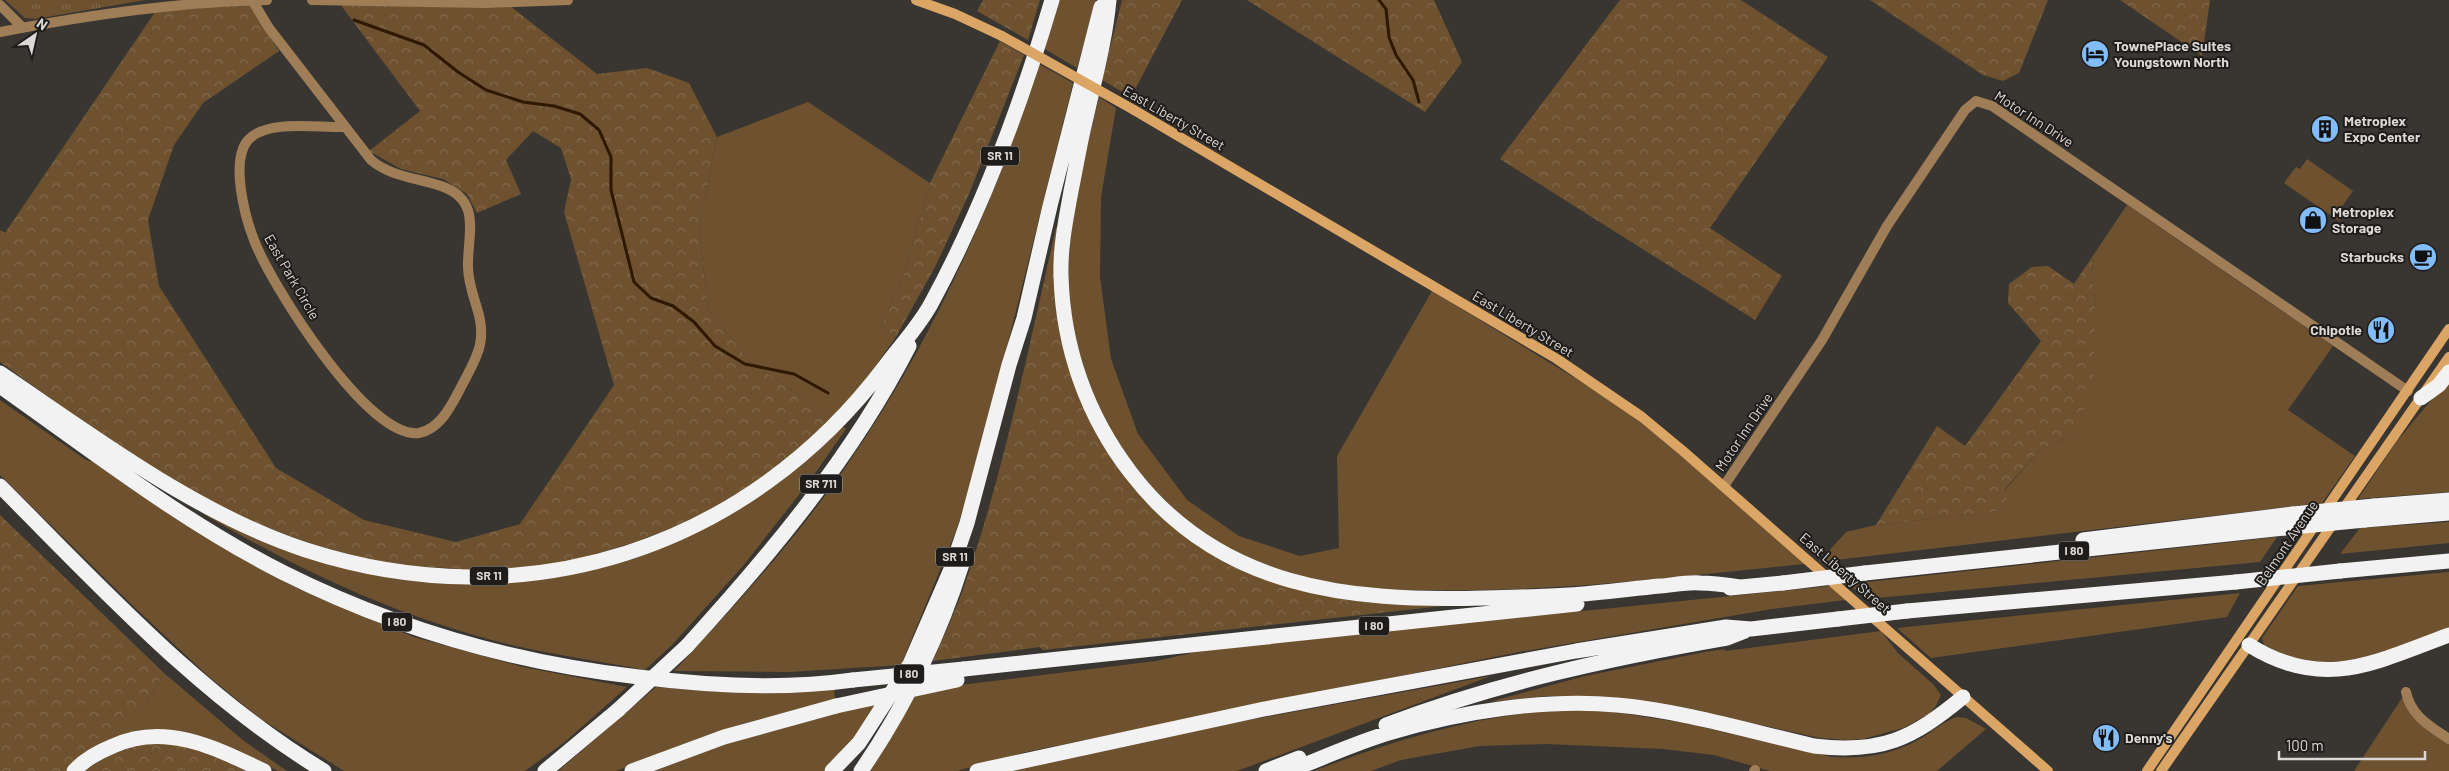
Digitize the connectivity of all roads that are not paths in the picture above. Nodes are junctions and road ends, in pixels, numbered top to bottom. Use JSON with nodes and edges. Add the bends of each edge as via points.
{"nodes":[{"id":1,"x":252,"y":0,"type":"edge"},
{"id":2,"x":267,"y":0,"type":"edge"},
{"id":3,"x":312,"y":0,"type":"edge"},
{"id":4,"x":371,"y":0,"type":"edge"},
{"id":5,"x":568,"y":0,"type":"edge"},
{"id":6,"x":916,"y":0,"type":"edge"},
{"id":7,"x":1052,"y":0,"type":"edge"},
{"id":8,"x":1103,"y":0,"type":"edge"},
{"id":9,"x":1110,"y":0,"type":"edge"},
{"id":10,"x":0,"y":5,"type":"edge"},
{"id":11,"x":23,"y":28,"type":"junction"},
{"id":12,"x":0,"y":32,"type":"edge"},
{"id":13,"x":344,"y":127,"type":"junction"},
{"id":14,"x":931,"y":305,"type":"junction"},
{"id":15,"x":1024,"y":318,"type":"junction"},
{"id":16,"x":2449,"y":330,"type":"edge"},
{"id":17,"x":2449,"y":357,"type":"edge"},
{"id":18,"x":2449,"y":372,"type":"edge"},
{"id":19,"x":0,"y":373,"type":"edge"},
{"id":20,"x":0,"y":386,"type":"edge"},
{"id":21,"x":2414,"y":394,"type":"junction"},
{"id":22,"x":0,"y":486,"type":"edge"},
{"id":23,"x":1724,"y":486,"type":"junction"},
{"id":24,"x":0,"y":498,"type":"edge"},
{"id":25,"x":2449,"y":500,"type":"edge"},
{"id":26,"x":2449,"y":513,"type":"edge"},
{"id":27,"x":2449,"y":561,"type":"edge"},
{"id":28,"x":1907,"y":569,"type":"junction"},
{"id":29,"x":1740,"y":587,"type":"junction"},
{"id":30,"x":1751,"y":629,"type":"junction"},
{"id":31,"x":2449,"y":635,"type":"edge"},
{"id":32,"x":2244,"y":641,"type":"junction"},
{"id":33,"x":961,"y":674,"type":"junction"},
{"id":34,"x":2406,"y":692,"type":"dead end"},
{"id":35,"x":1963,"y":697,"type":"junction"},
{"id":36,"x":2449,"y":739,"type":"edge"},
{"id":37,"x":74,"y":771,"type":"edge"},
{"id":38,"x":264,"y":771,"type":"edge"},
{"id":39,"x":310,"y":771,"type":"edge"},
{"id":40,"x":324,"y":771,"type":"edge"},
{"id":41,"x":545,"y":771,"type":"edge"},
{"id":42,"x":632,"y":771,"type":"edge"},
{"id":43,"x":832,"y":771,"type":"edge"},
{"id":44,"x":861,"y":771,"type":"edge"},
{"id":45,"x":977,"y":771,"type":"edge"},
{"id":46,"x":1266,"y":771,"type":"edge"},
{"id":47,"x":1290,"y":771,"type":"edge"},
{"id":48,"x":2048,"y":771,"type":"edge"},
{"id":49,"x":2147,"y":771,"type":"edge"},
{"id":50,"x":2161,"y":771,"type":"edge"}],
"edges":[{"from":1,"to":2,"type":"street"},
{"from":1,"to":11,"type":"street","via":[[159,7]]},
{"from":1,"to":13,"type":"street"},
{"from":3,"to":4,"type":"street"},
{"from":4,"to":5,"type":"street","via":[[485,3]]},
{"from":6,"to":23,"type":"street","name":"East Liberty Street","bridge":true,"via":[[1002,36],[1134,110],[1585,377],[1642,416]]},
{"from":7,"to":14,"type":"highway","number":"SR 11","via":[[1016,115],[978,213]]},
{"from":8,"to":15,"type":"highway","number":"SR 11"},
{"from":9,"to":29,"type":"highway","via":[[1105,41],[1085,120],[1065,226],[1061,265],[1063,304],[1068,342],[1094,415],[1120,458],[1158,503],[1196,535],[1238,561],[1281,578],[1339,592],[1446,599],[1565,595],[1698,583]]},
{"from":10,"to":11,"type":"street"},
{"from":11,"to":12,"type":"street"},
{"from":13,"to":13,"type":"street","name":"East Park Circle","via":[[376,164],[453,192],[466,207],[472,222],[468,270],[483,332],[478,354],[440,421],[434,427],[417,433],[395,427],[374,411],[321,353],[263,260],[242,198],[239,162],[244,146],[256,134],[273,128]]},
{"from":14,"to":19,"type":"highway","number":"SR 11","via":[[866,392],[842,418],[817,443],[753,494],[693,527],[622,555],[555,570],[497,576],[393,571],[312,552],[265,534],[154,476]]},
{"from":14,"to":41,"type":"highway","number":"SR 711","bridge":true,"via":[[876,403],[828,475],[758,566],[687,646]]},
{"from":15,"to":43,"type":"highway","number":"SR 11","via":[[967,523],[938,600],[910,664],[889,699],[859,743]]},
{"from":15,"to":44,"type":"highway","via":[[1018,365],[954,590],[910,687]]},
{"from":16,"to":21,"type":"street","name":"Belmont Avenue"},
{"from":17,"to":21,"type":"street","name":"Belmont Avenue"},
{"from":18,"to":21,"type":"highway","via":[[2439,385]]},
{"from":20,"to":33,"type":"highway","number":"I 80","bridge":true,"via":[[214,533],[308,584],[419,630],[531,661],[613,676],[742,685],[815,685]]},
{"from":21,"to":23,"type":"street","name":"Motor Inn Drive","via":[[1992,106],[1976,101],[1965,110],[1892,218],[1822,340]]},
{"from":21,"to":32,"type":"street","name":"Belmont Avenue"},
{"from":21,"to":32,"type":"street","name":"Belmont Avenue"},
{"from":22,"to":40,"type":"highway","via":[[208,686],[272,736]]},
{"from":23,"to":35,"type":"street","name":"East Liberty Street"},
{"from":24,"to":39,"type":"highway","via":[[188,680],[260,738]]},
{"from":25,"to":28,"type":"highway","bridge":true,"via":[[2293,514],[1952,556]]},
{"from":26,"to":28,"type":"highway","number":"I 80","bridge":true},
{"from":27,"to":30,"type":"highway","bridge":true,"via":[[1908,611]]},
{"from":28,"to":29,"type":"highway","number":"I 80","bridge":true},
{"from":29,"to":33,"type":"highway","number":"I 80","via":[[1119,653]]},
{"from":30,"to":45,"type":"highway","via":[[1726,627],[1576,651],[1264,709]]},
{"from":30,"to":46,"type":"highway","via":[[1727,638],[1577,667],[1505,685],[1404,718]]},
{"from":31,"to":32,"type":"highway","via":[[2368,664],[2328,670],[2271,659]]},
{"from":32,"to":49,"type":"street","name":"Belmont Avenue"},
{"from":32,"to":50,"type":"street","name":"Belmont Avenue"},
{"from":33,"to":42,"type":"highway","bridge":true,"via":[[724,737]]},
{"from":34,"to":36,"type":"street","via":[[2409,706]]},
{"from":35,"to":47,"type":"highway","via":[[1909,735],[1867,748],[1814,746],[1652,709],[1616,704],[1560,704],[1476,714],[1392,732]]},
{"from":35,"to":48,"type":"street","name":"East Liberty Street"},
{"from":37,"to":38,"type":"highway","via":[[84,761],[117,744],[159,736],[211,746]]}]}
